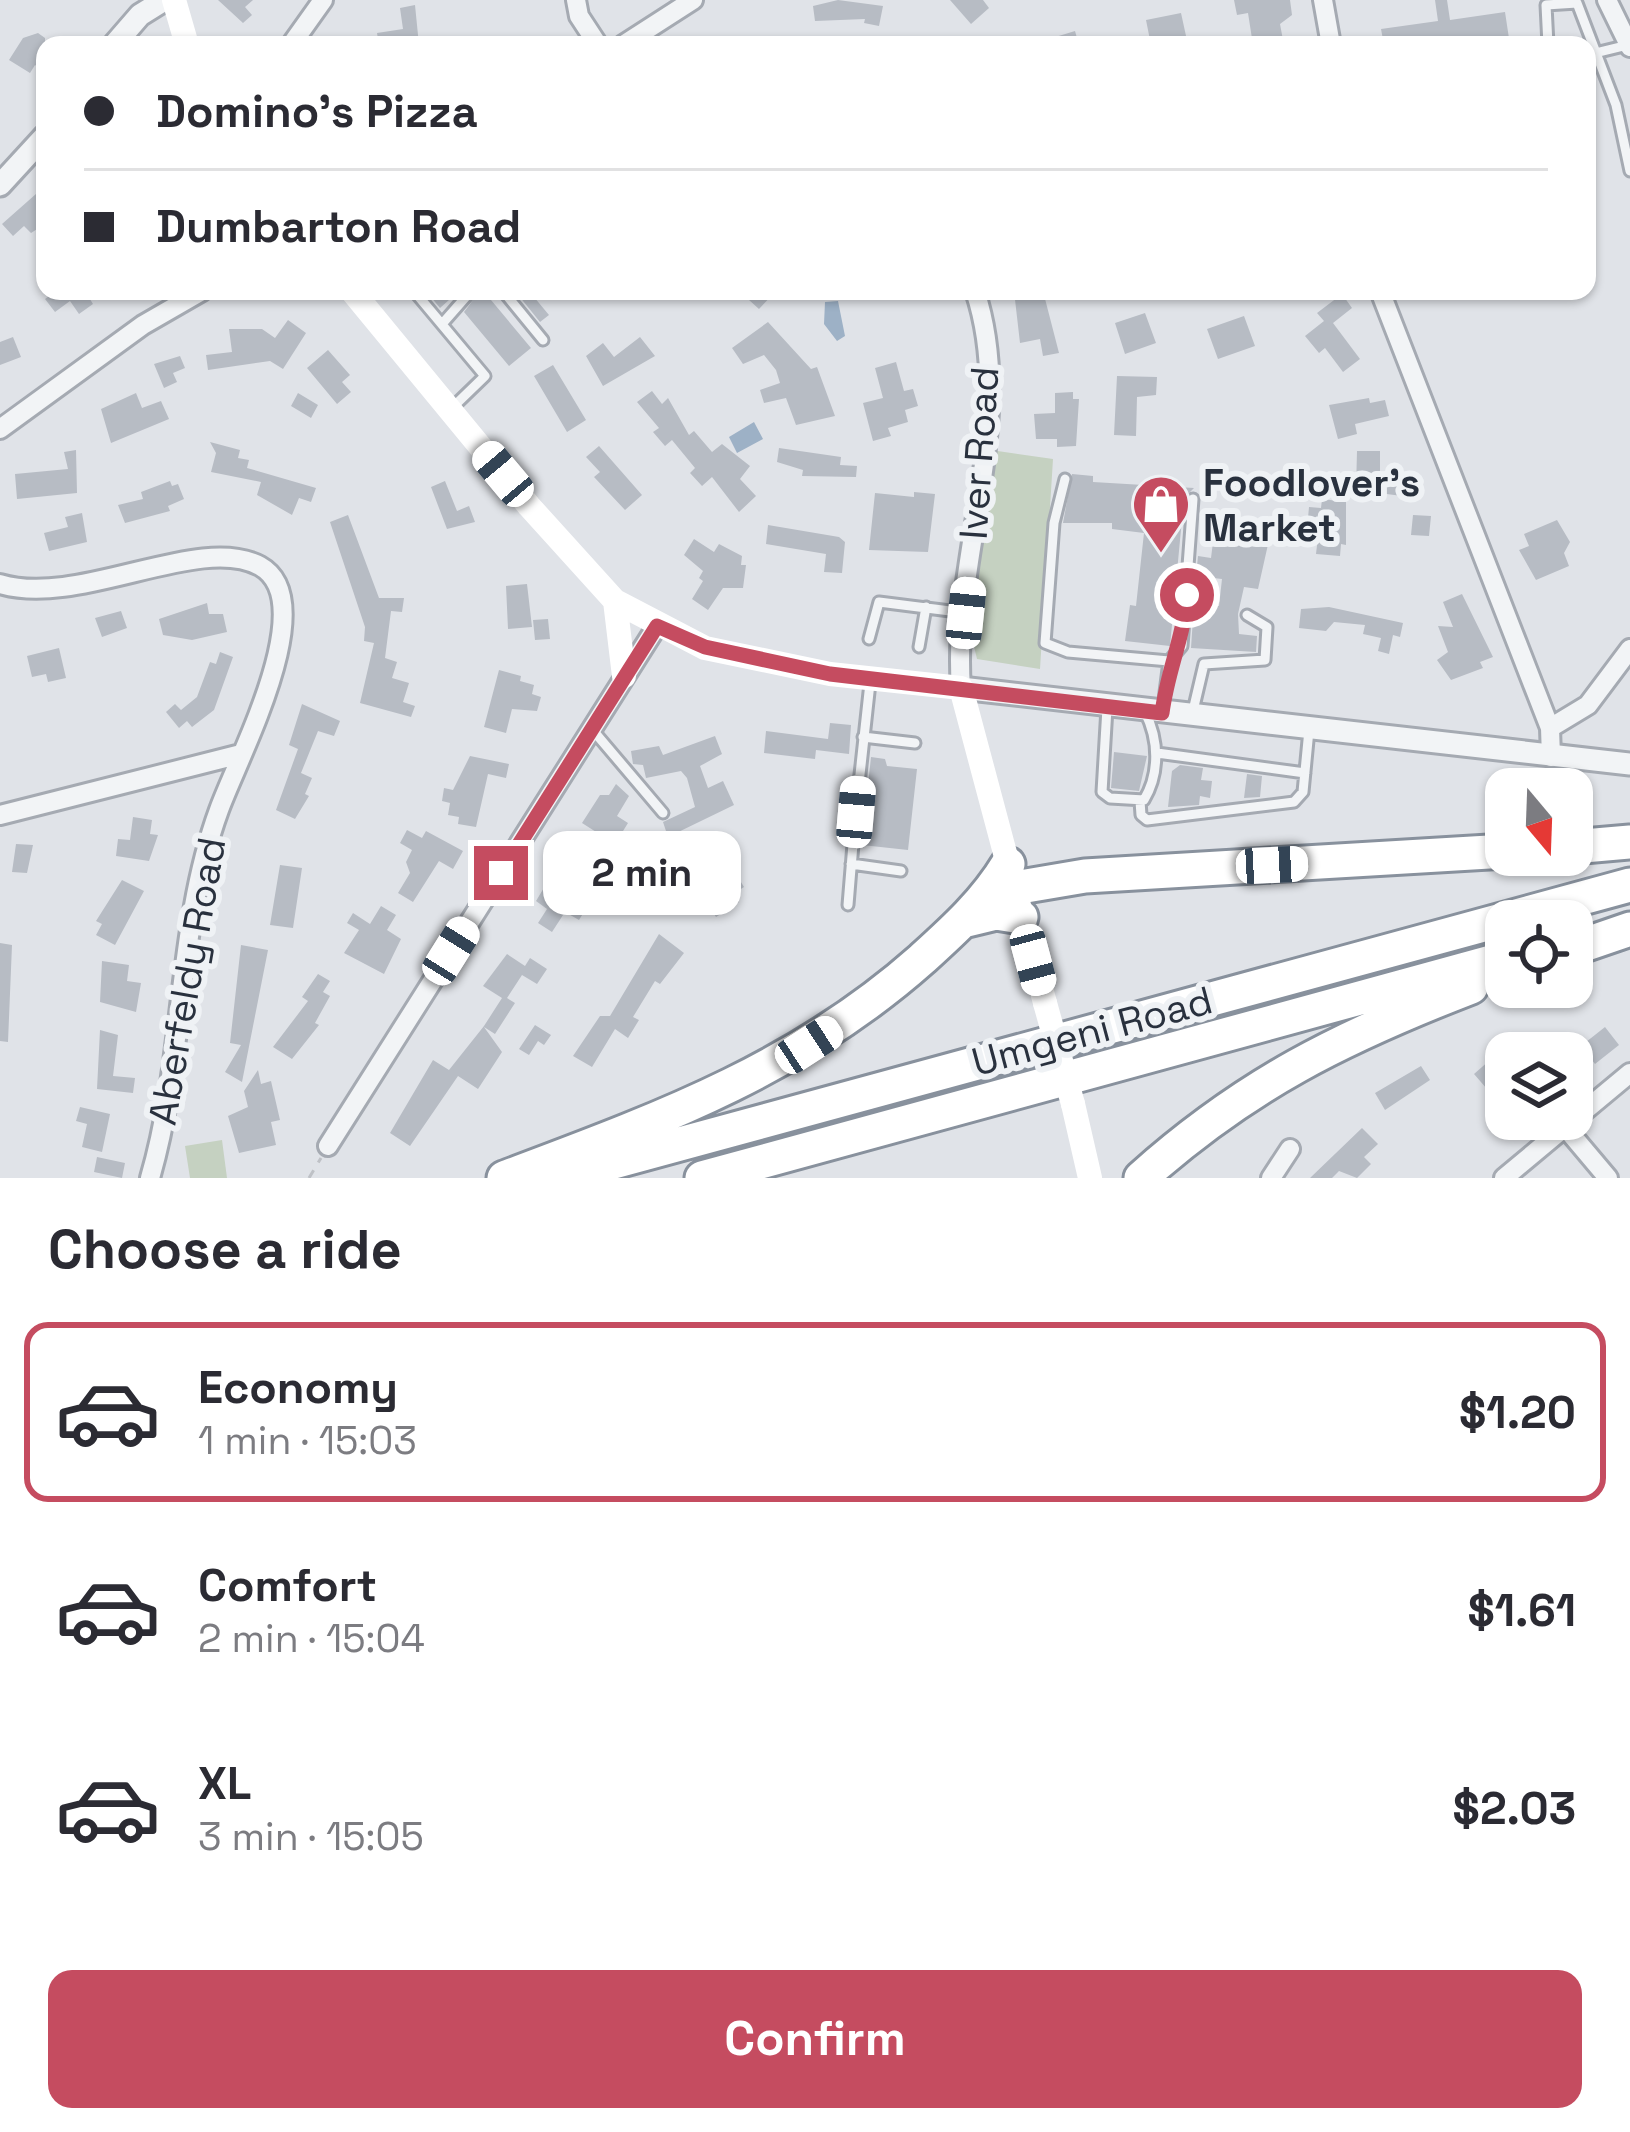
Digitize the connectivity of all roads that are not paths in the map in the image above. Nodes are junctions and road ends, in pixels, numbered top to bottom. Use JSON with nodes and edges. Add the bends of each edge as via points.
{"nodes":[{"id":1,"x":164,"y":0,"type":"edge"},
{"id":2,"x":174,"y":0,"type":"edge"},
{"id":3,"x":323,"y":0,"type":"edge"},
{"id":4,"x":576,"y":0,"type":"edge"},
{"id":5,"x":693,"y":0,"type":"edge"},
{"id":6,"x":1323,"y":0,"type":"edge"},
{"id":7,"x":1606,"y":0,"type":"edge"},
{"id":8,"x":121,"y":36,"type":"edge"},
{"id":9,"x":184,"y":36,"type":"edge"},
{"id":10,"x":297,"y":36,"type":"edge"},
{"id":11,"x":592,"y":36,"type":"edge"},
{"id":12,"x":638,"y":36,"type":"edge"},
{"id":13,"x":1329,"y":36,"type":"edge"},
{"id":14,"x":1548,"y":36,"type":"edge"},
{"id":15,"x":1585,"y":36,"type":"edge"},
{"id":16,"x":1629,"y":46,"type":"edge"},
{"id":17,"x":1596,"y":53,"type":"edge"},
{"id":18,"x":1596,"y":64,"type":"edge"},
{"id":19,"x":36,"y":146,"type":"edge"},
{"id":20,"x":1630,"y":171,"type":"edge"},
{"id":21,"x":0,"y":185,"type":"edge"},
{"id":22,"x":186,"y":300,"type":"edge"},
{"id":23,"x":367,"y":300,"type":"edge"},
{"id":24,"x":422,"y":300,"type":"edge"},
{"id":25,"x":463,"y":300,"type":"edge"},
{"id":26,"x":510,"y":300,"type":"edge"},
{"id":27,"x":977,"y":300,"type":"edge"},
{"id":28,"x":1384,"y":300,"type":"edge"},
{"id":29,"x":442,"y":324,"type":"junction"},
{"id":30,"x":543,"y":340,"type":"dead end"},
{"id":31,"x":450,"y":410,"type":"junction"},
{"id":32,"x":0,"y":429,"type":"edge"},
{"id":33,"x":1065,"y":478,"type":"dead end"},
{"id":34,"x":1193,"y":499,"type":"dead end"},
{"id":35,"x":0,"y":584,"type":"edge"},
{"id":36,"x":616,"y":601,"type":"junction"},
{"id":37,"x":926,"y":607,"type":"junction"},
{"id":38,"x":966,"y":613,"type":"junction"},
{"id":39,"x":1247,"y":615,"type":"dead end"},
{"id":40,"x":657,"y":626,"type":"junction"},
{"id":41,"x":869,"y":639,"type":"dead end"},
{"id":42,"x":919,"y":647,"type":"dead end"},
{"id":43,"x":1630,"y":649,"type":"edge"},
{"id":44,"x":1169,"y":661,"type":"junction"},
{"id":45,"x":624,"y":676,"type":"junction"},
{"id":46,"x":871,"y":678,"type":"junction"},
{"id":47,"x":961,"y":688,"type":"junction"},
{"id":48,"x":1107,"y":708,"type":"junction"},
{"id":49,"x":1154,"y":712,"type":"junction"},
{"id":50,"x":1191,"y":717,"type":"junction"},
{"id":51,"x":591,"y":728,"type":"junction"},
{"id":52,"x":1550,"y":728,"type":"junction"},
{"id":53,"x":1309,"y":730,"type":"junction"},
{"id":54,"x":863,"y":736,"type":"junction"},
{"id":55,"x":916,"y":742,"type":"dead end"},
{"id":56,"x":1157,"y":753,"type":"junction"},
{"id":57,"x":241,"y":754,"type":"junction"},
{"id":58,"x":1551,"y":757,"type":"junction"},
{"id":59,"x":1630,"y":764,"type":"edge"},
{"id":60,"x":1305,"y":773,"type":"junction"},
{"id":61,"x":1140,"y":801,"type":"junction"},
{"id":62,"x":856,"y":812,"type":"dead end"},
{"id":63,"x":663,"y":813,"type":"dead end"},
{"id":64,"x":0,"y":815,"type":"edge"},
{"id":65,"x":1630,"y":842,"type":"edge"},
{"id":66,"x":854,"y":844,"type":"dead end"},
{"id":67,"x":1593,"y":845,"type":"edge"},
{"id":68,"x":1485,"y":851,"type":"edge"},
{"id":69,"x":851,"y":864,"type":"junction"},
{"id":70,"x":901,"y":871,"type":"dead end"},
{"id":71,"x":1630,"y":885,"type":"edge"},
{"id":72,"x":1014,"y":890,"type":"junction"},
{"id":73,"x":848,"y":904,"type":"dead end"},
{"id":74,"x":963,"y":922,"type":"junction"},
{"id":75,"x":1630,"y":926,"type":"edge"},
{"id":76,"x":1593,"y":937,"type":"edge"},
{"id":77,"x":1485,"y":964,"type":"edge"},
{"id":78,"x":1485,"y":981,"type":"edge"},
{"id":79,"x":1630,"y":1073,"type":"edge"},
{"id":80,"x":1593,"y":1103,"type":"edge"},
{"id":81,"x":1549,"y":1140,"type":"edge"},
{"id":82,"x":1575,"y":1140,"type":"edge"},
{"id":83,"x":328,"y":1146,"type":"road end"},
{"id":84,"x":1290,"y":1149,"type":"dead end"},
{"id":85,"x":1144,"y":1172,"type":"edge"},
{"id":86,"x":150,"y":1178,"type":"edge"},
{"id":87,"x":504,"y":1178,"type":"edge"},
{"id":88,"x":555,"y":1178,"type":"edge"},
{"id":89,"x":702,"y":1178,"type":"edge"},
{"id":90,"x":1090,"y":1178,"type":"edge"},
{"id":91,"x":1270,"y":1178,"type":"edge"},
{"id":92,"x":1504,"y":1178,"type":"edge"},
{"id":93,"x":1607,"y":1178,"type":"edge"}],
"edges":[{"from":1,"to":8,"type":"street"},
{"from":2,"to":9,"type":"main road"},
{"from":3,"to":10,"type":"street"},
{"from":4,"to":11,"type":"street"},
{"from":5,"to":12,"type":"street"},
{"from":6,"to":13,"type":"street"},
{"from":7,"to":16,"type":"street"},
{"from":14,"to":15,"type":"lane","via":[[1546,5],[1574,2]]},
{"from":16,"to":17,"type":"lane"},
{"from":18,"to":20,"type":"lane","via":[[1616,105]]},
{"from":19,"to":21,"type":"street"},
{"from":22,"to":32,"type":"street"},
{"from":23,"to":31,"type":"main road"},
{"from":24,"to":29,"type":"lane"},
{"from":25,"to":29,"type":"lane"},
{"from":26,"to":30,"type":"lane"},
{"from":27,"to":38,"type":"street","name":"Iver Road","via":[[987,400]]},
{"from":28,"to":52,"type":"street"},
{"from":29,"to":31,"type":"lane","via":[[485,376]]},
{"from":31,"to":36,"type":"main road"},
{"from":33,"to":44,"type":"lane","via":[[1055,511],[1048,646]]},
{"from":34,"to":44,"type":"lane","via":[[1182,646]]},
{"from":35,"to":57,"type":"street","name":"Aberfeldy Road","via":[[54,590],[214,558],[263,567],[283,592],[284,630]]},
{"from":36,"to":40,"type":"main road"},
{"from":36,"to":45,"type":"main road"},
{"from":37,"to":38,"type":"lane"},
{"from":37,"to":41,"type":"lane","via":[[879,602]]},
{"from":37,"to":42,"type":"lane"},
{"from":38,"to":47,"type":"street","name":"Iver Road"},
{"from":39,"to":50,"type":"lane","via":[[1267,627],[1265,660],[1204,664]]},
{"from":40,"to":45,"type":"street"},
{"from":40,"to":46,"type":"main road","via":[[705,647]]},
{"from":43,"to":52,"type":"street","via":[[1588,705]]},
{"from":44,"to":49,"type":"lane"},
{"from":45,"to":51,"type":"street"},
{"from":46,"to":47,"type":"main road"},
{"from":46,"to":54,"type":"lane"},
{"from":47,"to":48,"type":"street"},
{"from":47,"to":72,"type":"main road"},
{"from":48,"to":49,"type":"street"},
{"from":48,"to":61,"type":"lane","via":[[1102,792]]},
{"from":49,"to":50,"type":"street"},
{"from":49,"to":56,"type":"lane"},
{"from":50,"to":53,"type":"street"},
{"from":51,"to":63,"type":"lane"},
{"from":51,"to":83,"type":"street"},
{"from":52,"to":58,"type":"street"},
{"from":53,"to":58,"type":"street"},
{"from":53,"to":60,"type":"lane"},
{"from":54,"to":55,"type":"lane"},
{"from":54,"to":62,"type":"lane"},
{"from":56,"to":60,"type":"lane"},
{"from":56,"to":61,"type":"lane"},
{"from":57,"to":64,"type":"street"},
{"from":57,"to":86,"type":"street","name":"Aberfeldy Road","via":[[203,868]]},
{"from":58,"to":59,"type":"street"},
{"from":60,"to":61,"type":"lane","via":[[1300,799],[1288,804],[1148,820]]},
{"from":65,"to":67,"type":"highway"},
{"from":66,"to":69,"type":"lane"},
{"from":68,"to":72,"type":"highway","via":[[1085,877]]},
{"from":69,"to":70,"type":"lane"},
{"from":69,"to":73,"type":"lane"},
{"from":71,"to":88,"type":"highway","name":"Umgeni Road"},
{"from":72,"to":74,"type":"highway"},
{"from":72,"to":74,"type":"highway","via":[[996,913]]},
{"from":72,"to":90,"type":"main road","bridge":true},
{"from":74,"to":87,"type":"highway","via":[[868,1005],[783,1062],[710,1099]]},
{"from":75,"to":76,"type":"highway"},
{"from":77,"to":89,"type":"highway","name":"Umgeni Road"},
{"from":78,"to":85,"type":"highway","via":[[1292,1065]]},
{"from":79,"to":80,"type":"street"},
{"from":81,"to":92,"type":"street"},
{"from":82,"to":93,"type":"street"},
{"from":84,"to":91,"type":"street"}]}
